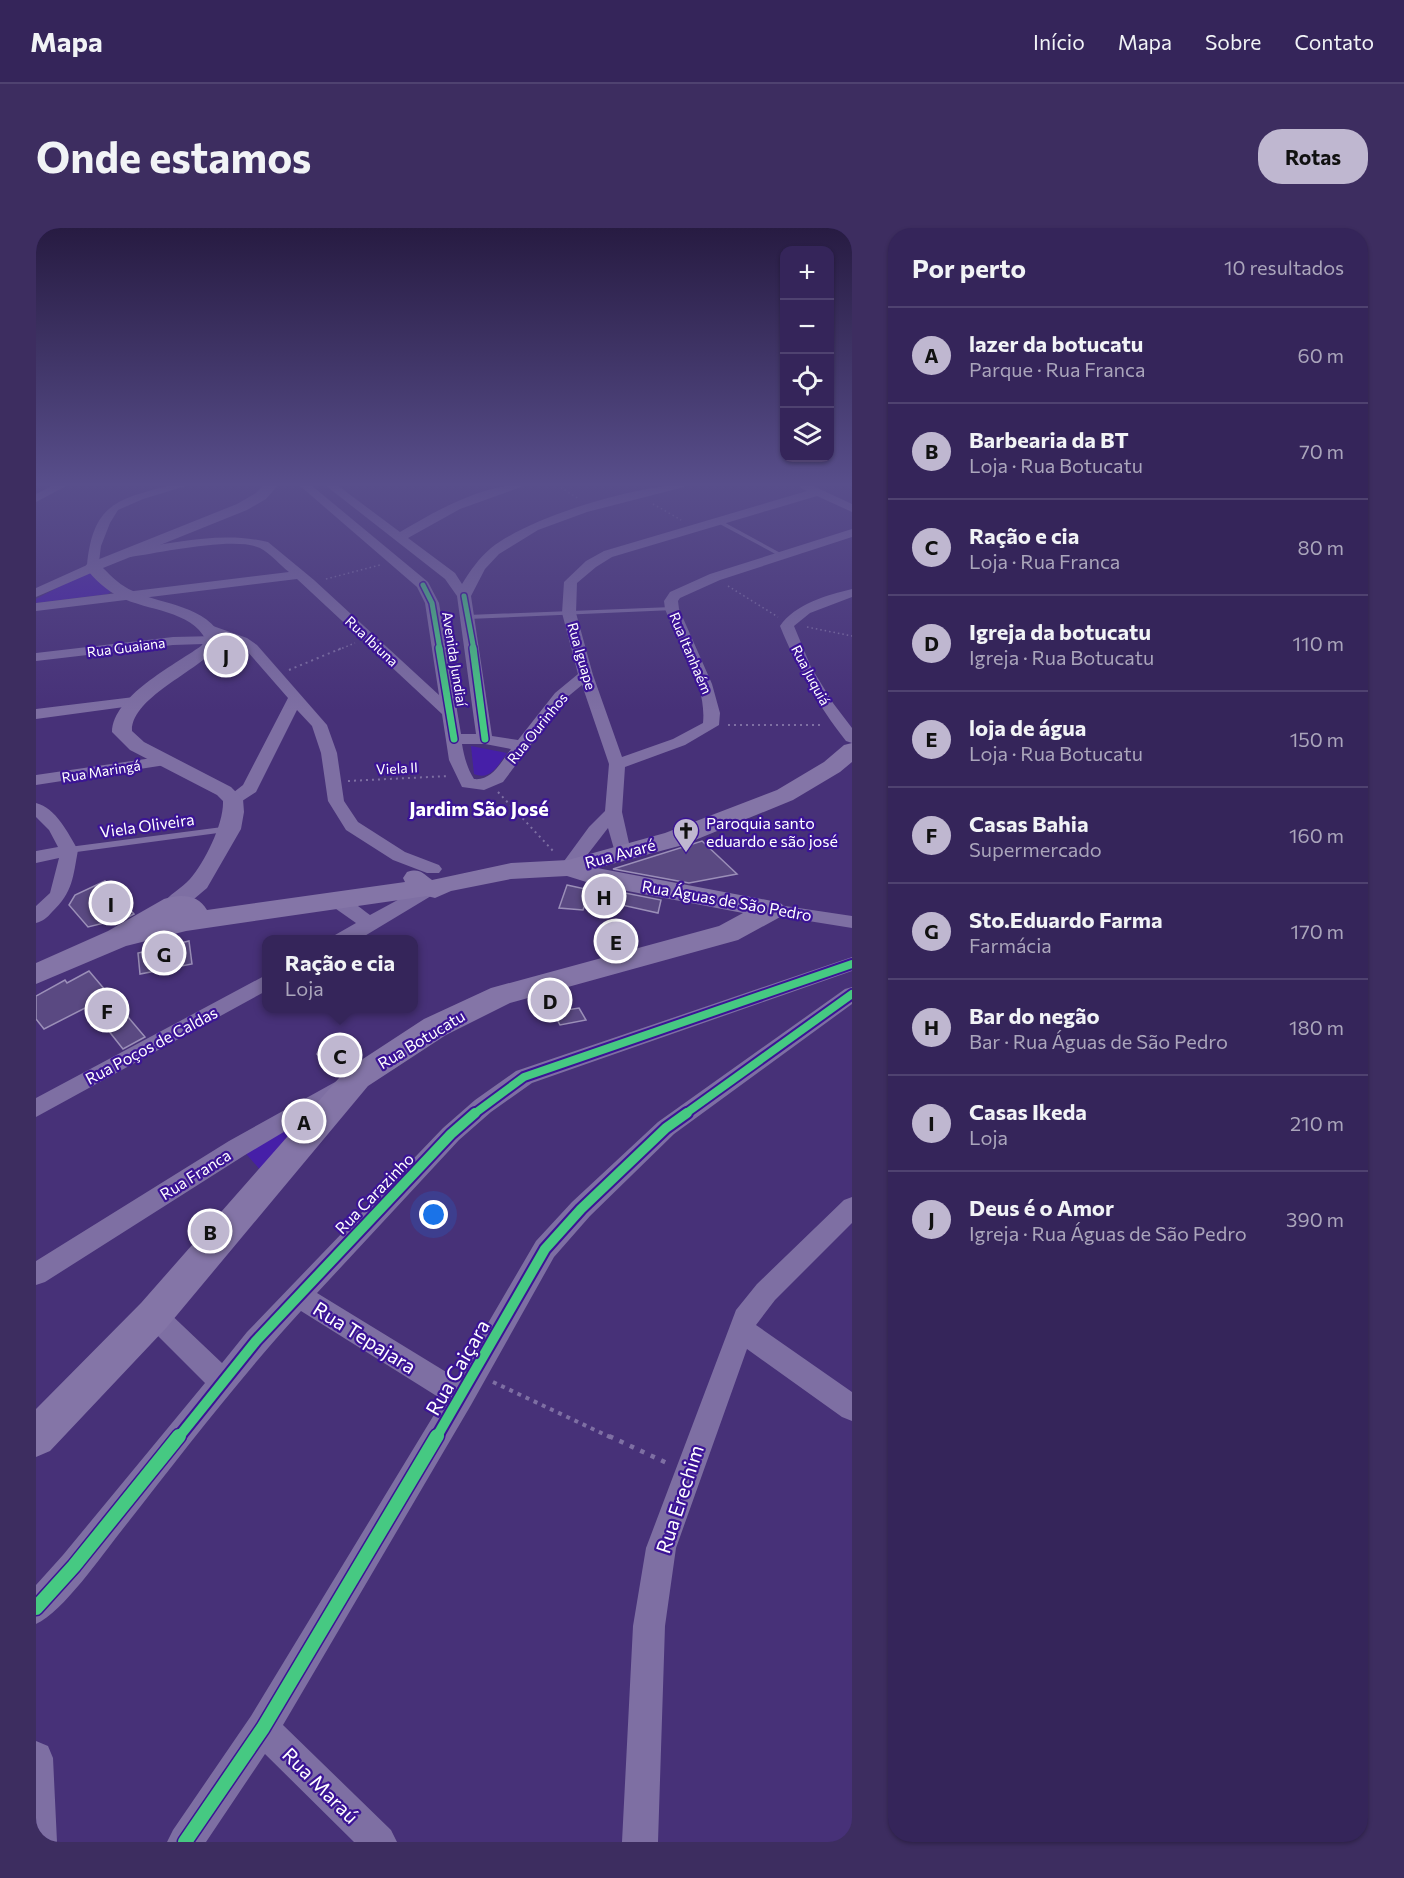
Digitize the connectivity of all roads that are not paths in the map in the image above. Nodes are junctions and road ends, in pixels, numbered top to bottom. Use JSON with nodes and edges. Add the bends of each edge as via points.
{"nodes":[{"id":1,"x":94,"y":560,"type":"edge"},
{"id":2,"x":111,"y":560,"type":"edge"},
{"id":3,"x":283,"y":560,"type":"edge"},
{"id":4,"x":396,"y":560,"type":"edge"},
{"id":5,"x":429,"y":560,"type":"edge"},
{"id":6,"x":486,"y":560,"type":"edge"},
{"id":7,"x":597,"y":560,"type":"edge"},
{"id":8,"x":769,"y":560,"type":"edge"},
{"id":9,"x":93,"y":567,"type":"junction"},
{"id":10,"x":450,"y":576,"type":"junction"},
{"id":11,"x":304,"y":579,"type":"junction"},
{"id":12,"x":471,"y":579,"type":"junction"},
{"id":13,"x":36,"y":593,"type":"edge"},
{"id":14,"x":852,"y":593,"type":"edge"},
{"id":15,"x":128,"y":595,"type":"junction"},
{"id":16,"x":464,"y":596,"type":"junction"},
{"id":17,"x":36,"y":607,"type":"edge"},
{"id":18,"x":672,"y":609,"type":"junction"},
{"id":19,"x":569,"y":613,"type":"junction"},
{"id":20,"x":468,"y":617,"type":"junction"},
{"id":21,"x":212,"y":632,"type":"junction"},
{"id":22,"x":36,"y":657,"type":"edge"},
{"id":23,"x":586,"y":675,"type":"junction"},
{"id":24,"x":294,"y":699,"type":"junction"},
{"id":25,"x":556,"y":700,"type":"junction"},
{"id":26,"x":134,"y":702,"type":"junction"},
{"id":27,"x":597,"y":705,"type":"junction"},
{"id":28,"x":449,"y":712,"type":"junction"},
{"id":29,"x":36,"y":714,"type":"edge"},
{"id":30,"x":846,"y":726,"type":"edge"},
{"id":31,"x":852,"y":738,"type":"edge"},
{"id":32,"x":454,"y":739,"type":"junction"},
{"id":33,"x":485,"y":739,"type":"junction"},
{"id":34,"x":522,"y":746,"type":"junction"},
{"id":35,"x":852,"y":750,"type":"edge"},
{"id":36,"x":166,"y":761,"type":"junction"},
{"id":37,"x":617,"y":764,"type":"junction"},
{"id":38,"x":36,"y":780,"type":"edge"},
{"id":39,"x":490,"y":784,"type":"joint"},
{"id":40,"x":233,"y":799,"type":"junction"},
{"id":41,"x":36,"y":808,"type":"edge"},
{"id":42,"x":613,"y":812,"type":"junction"},
{"id":43,"x":230,"y":829,"type":"junction"},
{"id":44,"x":69,"y":850,"type":"junction"},
{"id":45,"x":622,"y":852,"type":"junction"},
{"id":46,"x":36,"y":857,"type":"edge"},
{"id":47,"x":568,"y":868,"type":"junction"},
{"id":48,"x":429,"y":879,"type":"junction"},
{"id":49,"x":347,"y":898,"type":"junction"},
{"id":50,"x":183,"y":909,"type":"junction"},
{"id":51,"x":772,"y":910,"type":"junction"},
{"id":52,"x":36,"y":917,"type":"edge"},
{"id":53,"x":852,"y":922,"type":"edge"},
{"id":54,"x":370,"y":924,"type":"junction"},
{"id":55,"x":349,"y":935,"type":"edge"},
{"id":56,"x":852,"y":964,"type":"edge"},
{"id":57,"x":39,"y":969,"type":"edge"},
{"id":58,"x":262,"y":985,"type":"edge"},
{"id":59,"x":852,"y":994,"type":"edge"},
{"id":60,"x":357,"y":1078,"type":"junction"},
{"id":61,"x":36,"y":1108,"type":"edge"},
{"id":62,"x":852,"y":1207,"type":"edge"},
{"id":63,"x":36,"y":1274,"type":"edge"},
{"id":64,"x":299,"y":1296,"type":"junction"},
{"id":65,"x":154,"y":1315,"type":"junction"},
{"id":66,"x":740,"y":1329,"type":"junction"},
{"id":67,"x":223,"y":1382,"type":"junction"},
{"id":68,"x":468,"y":1385,"type":"junction"},
{"id":69,"x":852,"y":1408,"type":"edge"},
{"id":70,"x":36,"y":1437,"type":"edge"},
{"id":71,"x":36,"y":1608,"type":"edge"},
{"id":72,"x":263,"y":1728,"type":"junction"},
{"id":73,"x":36,"y":1758,"type":"edge"},
{"id":74,"x":39,"y":1842,"type":"edge"},
{"id":75,"x":185,"y":1842,"type":"edge"},
{"id":76,"x":379,"y":1842,"type":"edge"},
{"id":77,"x":640,"y":1842,"type":"edge"}],
"edges":[{"from":1,"to":9,"type":"street"},
{"from":2,"to":9,"type":"street"},
{"from":3,"to":11,"type":"street","name":"Rua Ibiuna"},
{"from":4,"to":28,"type":"street","name":"Avenida Jundiaí","via":[[423,585],[432,603]]},
{"from":5,"to":10,"type":"street","name":"Avenida Jundiaí"},
{"from":6,"to":12,"type":"street"},
{"from":7,"to":19,"type":"street","name":"Rua Iguape","via":[[571,582]]},
{"from":8,"to":18,"type":"street","name":"Rua Itanhaém","via":[[715,577],[675,595]]},
{"from":9,"to":13,"type":"street"},
{"from":9,"to":15,"type":"street"},
{"from":10,"to":12,"type":"street"},
{"from":10,"to":16,"type":"street","name":"Avenida Jundiaí"},
{"from":11,"to":15,"type":"street"},
{"from":11,"to":28,"type":"street","name":"Rua Ibiuna"},
{"from":12,"to":16,"type":"street"},
{"from":14,"to":30,"type":"street","name":"Rua Juquiá","via":[[807,610],[788,623],[804,667],[826,705]]},
{"from":15,"to":17,"type":"street"},
{"from":15,"to":21,"type":"street","via":[[179,613]]},
{"from":16,"to":20,"type":"street","name":"Avenida Jundiaí"},
{"from":18,"to":19,"type":"lane"},
{"from":18,"to":37,"type":"street","name":"Rua Itanhaém","via":[[709,695],[711,725],[679,742]]},
{"from":19,"to":20,"type":"lane"},
{"from":19,"to":23,"type":"street","name":"Rua Iguape"},
{"from":20,"to":33,"type":"street","name":"Avenida Jundiaí"},
{"from":21,"to":22,"type":"street","name":"Rua Guaiana","via":[[173,641]]},
{"from":21,"to":24,"type":"street","via":[[252,648]]},
{"from":21,"to":26,"type":"street","via":[[207,650]]},
{"from":23,"to":25,"type":"street","name":"Rua Ourinhos"},
{"from":23,"to":27,"type":"street","name":"Rua Iguape"},
{"from":24,"to":40,"type":"street","via":[[250,788]]},
{"from":24,"to":48,"type":"street","via":[[322,731],[336,801],[352,826]]},
{"from":25,"to":27,"type":"street","via":[[572,696]]},
{"from":25,"to":34,"type":"street","name":"Rua Ourinhos"},
{"from":26,"to":29,"type":"street"},
{"from":26,"to":36,"type":"street","via":[[123,720],[122,732],[136,746]]},
{"from":27,"to":37,"type":"street","name":"Rua Iguape"},
{"from":28,"to":32,"type":"street","name":"Avenida Jundiaí"},
{"from":30,"to":31,"type":"street","name":"Rua Juquiá"},
{"from":32,"to":33,"type":"street"},
{"from":32,"to":39,"type":"street","name":"Avenida Jundiaí","via":[[463,775],[472,785]]},
{"from":33,"to":34,"type":"street"},
{"from":34,"to":39,"type":"street","name":"Rua Ourinhos"},
{"from":35,"to":45,"type":"main road","name":"Rua Avaré","via":[[786,795],[702,829]]},
{"from":36,"to":38,"type":"street","name":"Rua Maringá"},
{"from":36,"to":40,"type":"street"},
{"from":37,"to":42,"type":"street","name":"Rua Iguape"},
{"from":40,"to":43,"type":"street"},
{"from":41,"to":44,"type":"street","via":[[56,827]]},
{"from":42,"to":45,"type":"street","name":"Rua Iguape"},
{"from":42,"to":47,"type":"street"},
{"from":43,"to":44,"type":"lane","name":"Viela Oliveira"},
{"from":43,"to":50,"type":"street"},
{"from":44,"to":46,"type":"street"},
{"from":44,"to":52,"type":"street","via":[[58,896]]},
{"from":45,"to":47,"type":"main road","name":"Rua Avaré"},
{"from":47,"to":48,"type":"main road","name":"Rua Avaré"},
{"from":47,"to":51,"type":"main road","name":"Rua Águas de São Pedro","via":[[596,877]]},
{"from":48,"to":49,"type":"main road","name":"Rua Avaré"},
{"from":48,"to":54,"type":"street"},
{"from":49,"to":50,"type":"main road","name":"Rua Avaré","via":[[244,913]]},
{"from":49,"to":54,"type":"street"},
{"from":50,"to":57,"type":"main road","name":"Rua Avaré"},
{"from":51,"to":53,"type":"street","name":"Rua Águas de São Pedro"},
{"from":51,"to":60,"type":"main road","name":"Rua Botucatu","via":[[728,933],[516,989],[435,1027]]},
{"from":54,"to":55,"type":"street"},
{"from":56,"to":64,"type":"street","name":"Rua Carazinho","via":[[524,1077],[451,1134]]},
{"from":58,"to":61,"type":"street","name":"Rua Poços de Caldas"},
{"from":59,"to":68,"type":"street","name":"Rua Caiçara","via":[[666,1128],[581,1209],[545,1249]]},
{"from":60,"to":63,"type":"street","name":"Rua Franca","via":[[254,1137]]},
{"from":60,"to":65,"type":"main road","name":"Rua Botucatu"},
{"from":62,"to":66,"type":"street","name":"Rua Erechim","via":[[766,1292]]},
{"from":64,"to":67,"type":"street","name":"Rua Carazinho"},
{"from":64,"to":68,"type":"street","name":"Rua Tepajara"},
{"from":65,"to":67,"type":"street"},
{"from":65,"to":70,"type":"main road","name":"Rua Botucatu"},
{"from":66,"to":69,"type":"street"},
{"from":66,"to":77,"type":"street","name":"Rua Erechim","via":[[661,1548],[649,1626]]},
{"from":67,"to":71,"type":"street","name":"Rua Carazinho"},
{"from":68,"to":72,"type":"street","name":"Rua Caiçara"},
{"from":72,"to":75,"type":"street","name":"Rua Caiçara"},
{"from":72,"to":76,"type":"street","name":"Rua Maraú"},
{"from":73,"to":74,"type":"street"}]}
